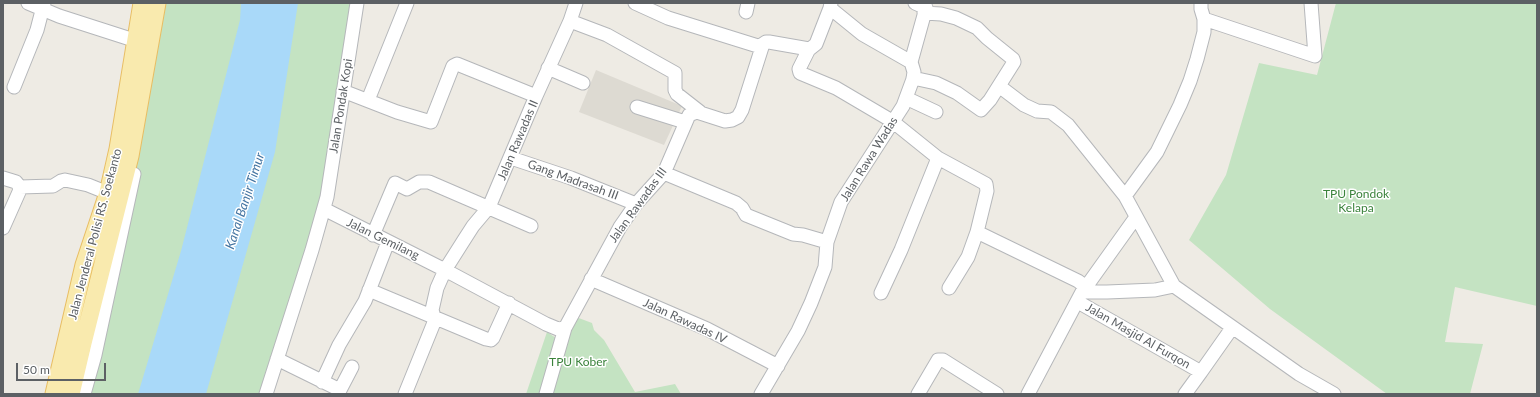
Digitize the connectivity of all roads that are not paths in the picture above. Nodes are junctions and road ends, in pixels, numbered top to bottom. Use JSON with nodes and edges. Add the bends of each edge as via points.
{"nodes":[{"id":1,"x":28,"y":3,"type":"edge"},
{"id":2,"x":142,"y":3,"type":"edge"},
{"id":3,"x":157,"y":3,"type":"edge"},
{"id":4,"x":166,"y":3,"type":"edge"},
{"id":5,"x":357,"y":3,"type":"edge"},
{"id":6,"x":407,"y":3,"type":"edge"},
{"id":7,"x":635,"y":3,"type":"edge"},
{"id":8,"x":915,"y":3,"type":"edge"},
{"id":9,"x":1201,"y":3,"type":"edge"},
{"id":10,"x":1311,"y":3,"type":"edge"},
{"id":11,"x":573,"y":4,"type":"edge"},
{"id":12,"x":44,"y":6,"type":"edge"},
{"id":13,"x":831,"y":6,"type":"edge"},
{"id":14,"x":924,"y":13,"type":"junction"},
{"id":15,"x":1204,"y":19,"type":"junction"},
{"id":16,"x":570,"y":21,"type":"junction"},
{"id":17,"x":143,"y":43,"type":"junction"},
{"id":18,"x":762,"y":47,"type":"junction"},
{"id":19,"x":809,"y":49,"type":"junction"},
{"id":20,"x":911,"y":62,"type":"junction"},
{"id":21,"x":548,"y":68,"type":"junction"},
{"id":22,"x":913,"y":78,"type":"junction"},
{"id":23,"x":583,"y":83,"type":"dead end"},
{"id":24,"x":999,"y":86,"type":"junction"},
{"id":25,"x":14,"y":87,"type":"dead end"},
{"id":26,"x":343,"y":91,"type":"junction"},
{"id":27,"x":536,"y":96,"type":"junction"},
{"id":28,"x":906,"y":98,"type":"junction"},
{"id":29,"x":368,"y":100,"type":"junction"},
{"id":30,"x":637,"y":107,"type":"dead end"},
{"id":31,"x":700,"y":112,"type":"junction"},
{"id":32,"x":936,"y":112,"type":"dead end"},
{"id":33,"x":892,"y":121,"type":"junction"},
{"id":34,"x":685,"y":122,"type":"junction"},
{"id":35,"x":511,"y":158,"type":"junction"},
{"id":36,"x":938,"y":158,"type":"junction"},
{"id":37,"x":664,"y":173,"type":"junction"},
{"id":38,"x":3,"y":178,"type":"edge"},
{"id":39,"x":20,"y":187,"type":"junction"},
{"id":40,"x":108,"y":193,"type":"junction"},
{"id":41,"x":1125,"y":196,"type":"junction"},
{"id":42,"x":636,"y":204,"type":"junction"},
{"id":43,"x":490,"y":207,"type":"junction"},
{"id":44,"x":324,"y":210,"type":"junction"},
{"id":45,"x":1136,"y":217,"type":"junction"},
{"id":46,"x":531,"y":226,"type":"dead end"},
{"id":47,"x":3,"y":228,"type":"edge"},
{"id":48,"x":977,"y":232,"type":"junction"},
{"id":49,"x":373,"y":235,"type":"junction"},
{"id":50,"x":388,"y":242,"type":"junction"},
{"id":51,"x":827,"y":242,"type":"junction"},
{"id":52,"x":446,"y":270,"type":"junction"},
{"id":53,"x":591,"y":279,"type":"junction"},
{"id":54,"x":1174,"y":286,"type":"junction"},
{"id":55,"x":949,"y":288,"type":"dead end"},
{"id":56,"x":369,"y":290,"type":"junction"},
{"id":57,"x":881,"y":292,"type":"dead end"},
{"id":58,"x":1082,"y":294,"type":"junction"},
{"id":59,"x":509,"y":303,"type":"junction"},
{"id":60,"x":435,"y":317,"type":"junction"},
{"id":61,"x":565,"y":328,"type":"junction"},
{"id":62,"x":1232,"y":328,"type":"junction"},
{"id":63,"x":277,"y":359,"type":"junction"},
{"id":64,"x":778,"y":366,"type":"junction"},
{"id":65,"x":352,"y":367,"type":"dead end"},
{"id":66,"x":1201,"y":372,"type":"junction"},
{"id":67,"x":322,"y":382,"type":"junction"},
{"id":68,"x":54,"y":394,"type":"edge"},
{"id":69,"x":71,"y":394,"type":"edge"},
{"id":70,"x":84,"y":394,"type":"edge"},
{"id":71,"x":266,"y":394,"type":"edge"},
{"id":72,"x":405,"y":394,"type":"edge"},
{"id":73,"x":546,"y":394,"type":"edge"},
{"id":74,"x":761,"y":394,"type":"edge"},
{"id":75,"x":918,"y":394,"type":"edge"},
{"id":76,"x":997,"y":394,"type":"edge"},
{"id":77,"x":1028,"y":394,"type":"edge"},
{"id":78,"x":1185,"y":394,"type":"edge"},
{"id":79,"x":1334,"y":394,"type":"edge"}],
"edges":[{"from":1,"to":12,"type":"street"},
{"from":2,"to":17,"type":"main road","name":"Jalan Jenderal Polisi RS. Soekanto"},
{"from":3,"to":17,"type":"main road","name":"Jalan Jenderal Polisi RS. Soekanto"},
{"from":4,"to":70,"type":"street","via":[[140,144],[95,355]]},
{"from":5,"to":26,"type":"street","name":"Jalan Pondak Kopi"},
{"from":6,"to":29,"type":"street"},
{"from":7,"to":18,"type":"street","via":[[668,18]]},
{"from":8,"to":14,"type":"street","via":[[926,8]]},
{"from":9,"to":15,"type":"street"},
{"from":10,"to":15,"type":"street","via":[[1314,56]]},
{"from":11,"to":16,"type":"street","name":"Jalan Rawadas II"},
{"from":12,"to":17,"type":"street","via":[[59,16]]},
{"from":12,"to":25,"type":"street"},
{"from":13,"to":19,"type":"street","via":[[816,44]]},
{"from":13,"to":20,"type":"street","via":[[862,34]]},
{"from":14,"to":20,"type":"street"},
{"from":14,"to":24,"type":"street","via":[[956,18],[977,28],[1013,59],[1014,62]]},
{"from":15,"to":41,"type":"street","via":[[1204,32],[1197,59],[1180,105],[1157,152]]},
{"from":16,"to":21,"type":"street","name":"Jalan Rawadas II"},
{"from":16,"to":31,"type":"street","via":[[607,35],[675,73],[677,94]]},
{"from":17,"to":40,"type":"main road","name":"Jalan Jenderal Polisi RS. Soekanto"},
{"from":17,"to":69,"type":"main road","name":"Jalan Jenderal Polisi RS. Soekanto","via":[[130,156]]},
{"from":18,"to":19,"type":"street","via":[[766,42]]},
{"from":18,"to":31,"type":"street","via":[[738,117],[725,121]]},
{"from":19,"to":33,"type":"street","via":[[799,69],[800,73],[836,88]]},
{"from":20,"to":22,"type":"street","name":"Jalan Rawa Wadas"},
{"from":21,"to":23,"type":"street"},
{"from":21,"to":27,"type":"street","name":"Jalan Rawadas II"},
{"from":22,"to":24,"type":"street","via":[[936,83],[957,93],[981,110]]},
{"from":22,"to":28,"type":"street","name":"Jalan Rawa Wadas"},
{"from":24,"to":41,"type":"street","via":[[1024,105],[1037,111],[1051,112],[1068,125]]},
{"from":26,"to":29,"type":"street"},
{"from":26,"to":44,"type":"street","name":"Jalan Pondak Kopi"},
{"from":27,"to":29,"type":"street","via":[[457,64],[453,66],[431,122]]},
{"from":27,"to":35,"type":"street","name":"Jalan Rawadas II"},
{"from":28,"to":32,"type":"street"},
{"from":28,"to":33,"type":"street","name":"Jalan Rawa Wadas"},
{"from":30,"to":34,"type":"street"},
{"from":31,"to":34,"type":"street","via":[[689,115]]},
{"from":33,"to":36,"type":"street"},
{"from":33,"to":51,"type":"street","name":"Jalan Rawa Wadas","via":[[841,202]]},
{"from":34,"to":37,"type":"street","name":"Jalan Rawadas III"},
{"from":35,"to":42,"type":"street","name":"Gang Madrasah III"},
{"from":35,"to":43,"type":"street","name":"Jalan Rawadas II"},
{"from":36,"to":48,"type":"street","via":[[985,183],[987,191]]},
{"from":36,"to":57,"type":"street"},
{"from":37,"to":42,"type":"street","name":"Jalan Rawadas III"},
{"from":37,"to":51,"type":"street","via":[[736,203],[746,215],[793,234]]},
{"from":38,"to":39,"type":"street","via":[[16,182]]},
{"from":39,"to":40,"type":"street","via":[[53,186],[65,180]]},
{"from":39,"to":47,"type":"street"},
{"from":40,"to":68,"type":"main road","name":"Jalan Jenderal Polisi RS. Soekanto","via":[[84,265]]},
{"from":41,"to":45,"type":"street"},
{"from":42,"to":53,"type":"street","name":"Jalan Rawadas III"},
{"from":43,"to":46,"type":"street"},
{"from":43,"to":49,"type":"street","via":[[429,182],[419,182],[408,189],[395,183]]},
{"from":43,"to":52,"type":"street","name":"Jalan Rawadas II","via":[[473,226]]},
{"from":44,"to":49,"type":"street","name":"Jalan Gemilang"},
{"from":44,"to":63,"type":"street"},
{"from":45,"to":54,"type":"street"},
{"from":45,"to":58,"type":"street"},
{"from":48,"to":55,"type":"street","via":[[968,257]]},
{"from":48,"to":58,"type":"street","via":[[1066,275]]},
{"from":49,"to":50,"type":"street","name":"Jalan Gemilang"},
{"from":50,"to":52,"type":"street","name":"Jalan Gemilang"},
{"from":50,"to":56,"type":"street"},
{"from":51,"to":64,"type":"street","name":"Jalan Rawa Wadas","via":[[825,267],[812,303]]},
{"from":52,"to":59,"type":"street","name":"Jalan Gemilang"},
{"from":52,"to":60,"type":"street","name":"Jalan Rawadas II","via":[[434,300],[432,310]]},
{"from":53,"to":61,"type":"street"},
{"from":53,"to":64,"type":"street","name":"Jalan Rawadas IV","via":[[707,329]]},
{"from":54,"to":58,"type":"street","via":[[1155,290]]},
{"from":54,"to":62,"type":"street"},
{"from":56,"to":60,"type":"street"},
{"from":56,"to":67,"type":"street"},
{"from":58,"to":66,"type":"street","name":"Jalan Masjid Al Furqon"},
{"from":58,"to":77,"type":"street","name":"Jalan Masjid Al Furqon"},
{"from":59,"to":60,"type":"street","via":[[491,340]]},
{"from":59,"to":61,"type":"street","name":"Jalan Gemilang","via":[[553,327]]},
{"from":60,"to":72,"type":"street"},
{"from":61,"to":73,"type":"street"},
{"from":62,"to":66,"type":"street","name":"Jalan Masjid Al Furqon"},
{"from":62,"to":79,"type":"street","via":[[1299,374]]},
{"from":63,"to":67,"type":"street"},
{"from":63,"to":71,"type":"street"},
{"from":64,"to":74,"type":"street","name":"Jalan Rawa Wadas"},
{"from":65,"to":67,"type":"street","via":[[340,390]]},
{"from":66,"to":78,"type":"street"},
{"from":75,"to":76,"type":"street","via":[[938,360],[944,360]]}]}
